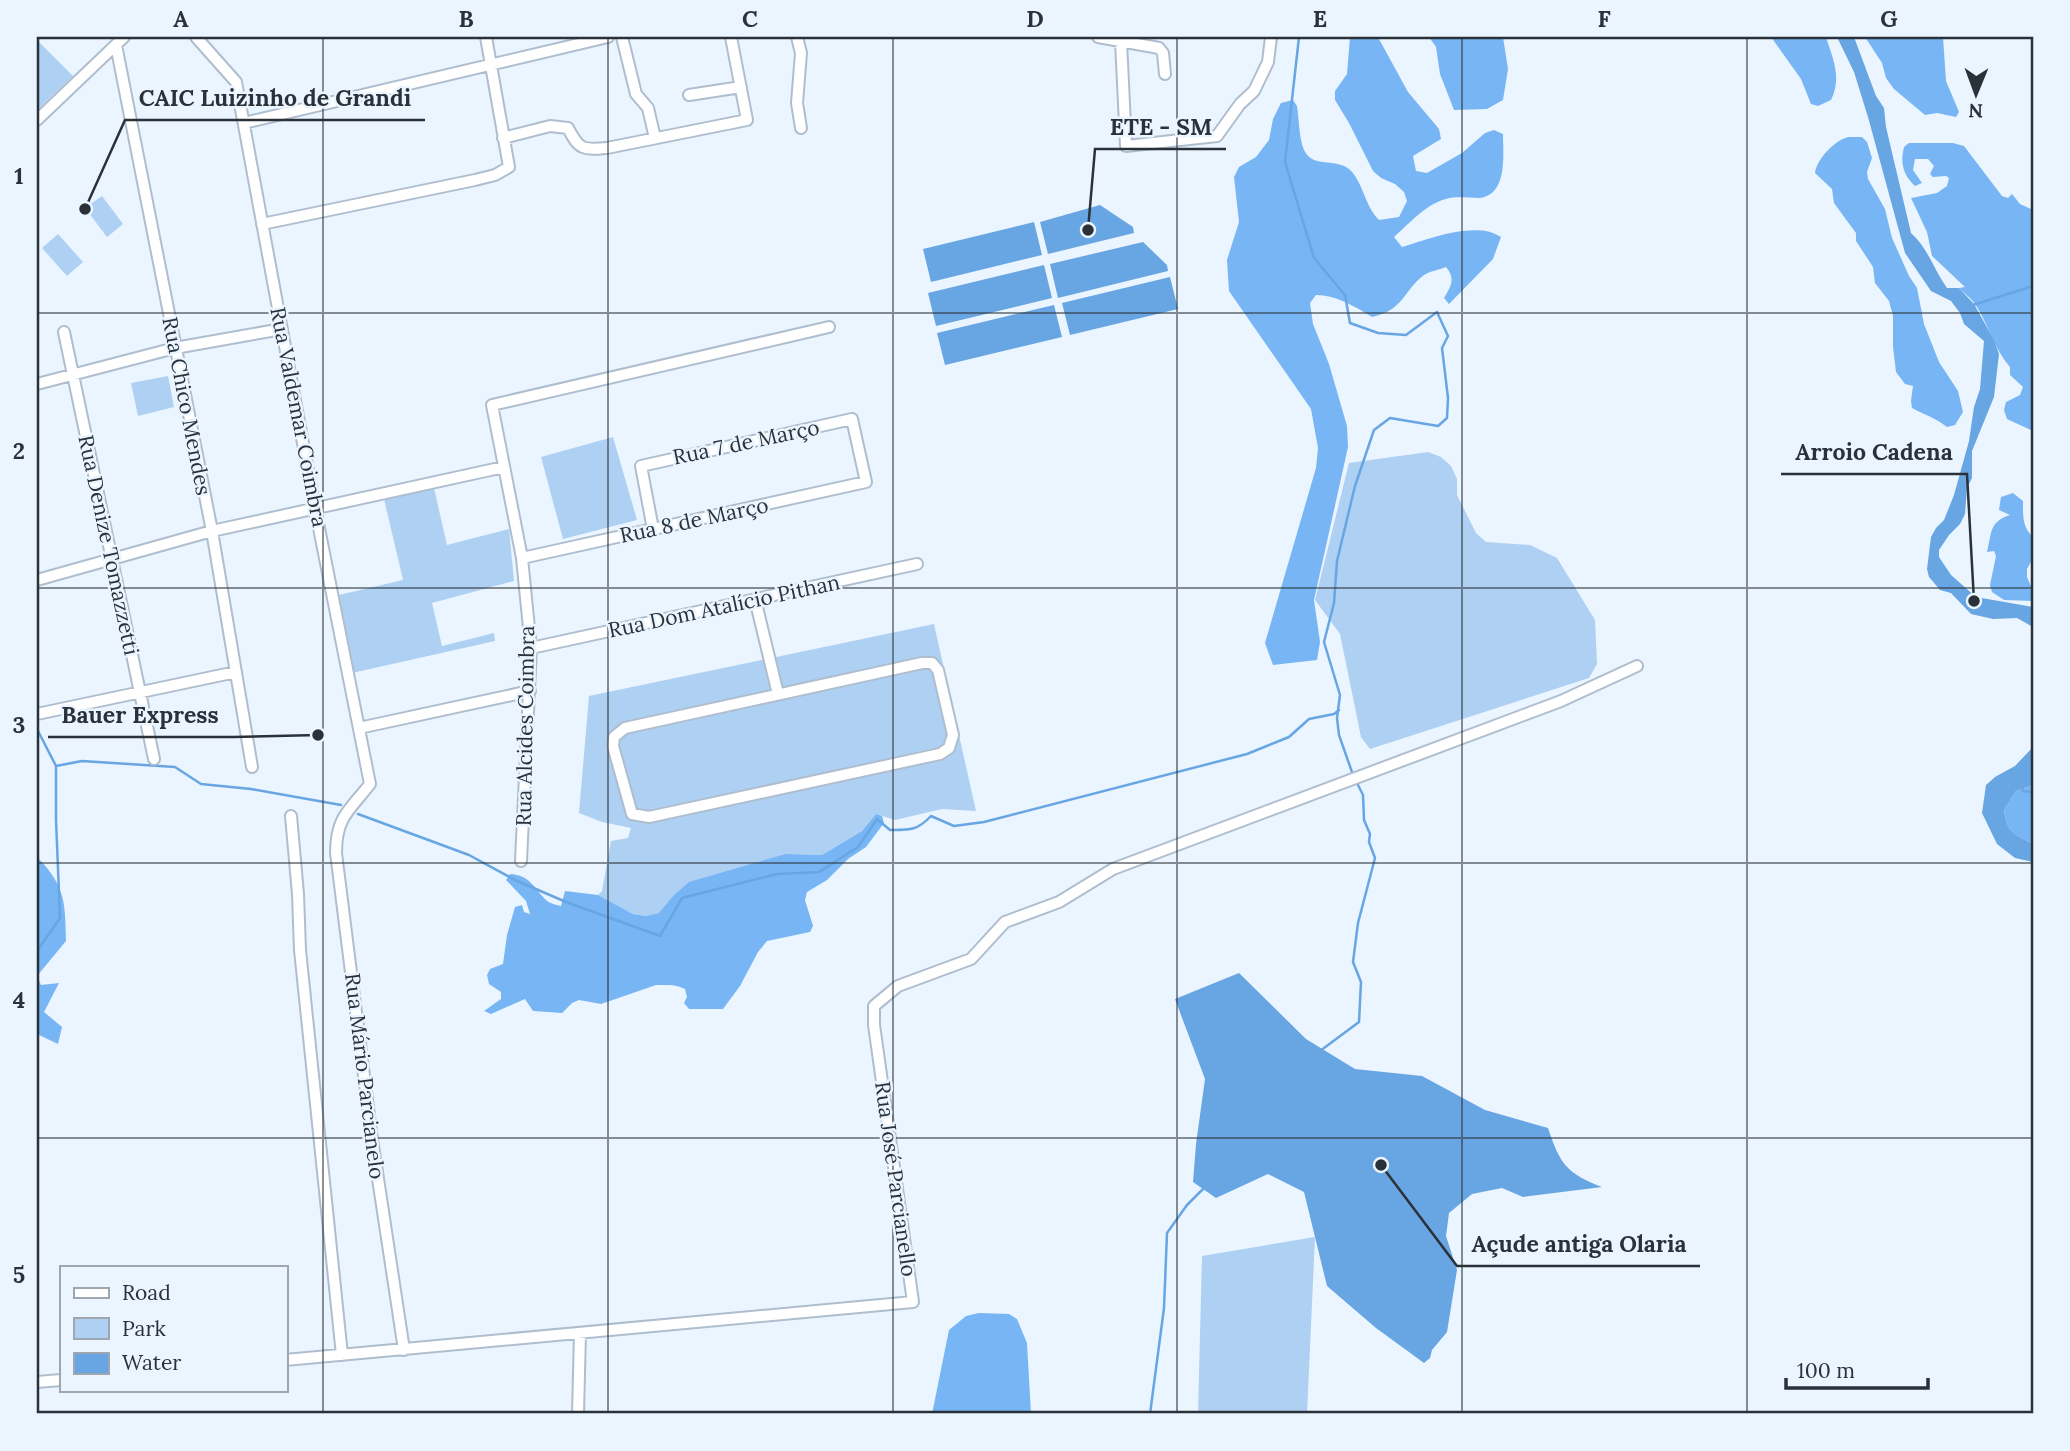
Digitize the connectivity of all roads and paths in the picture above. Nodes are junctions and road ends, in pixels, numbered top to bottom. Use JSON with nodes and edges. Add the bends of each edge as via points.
{"nodes":[{"id":1,"x":196,"y":37,"type":"edge"},
{"id":2,"x":485,"y":37,"type":"edge"},
{"id":3,"x":608,"y":37,"type":"edge"},
{"id":4,"x":622,"y":37,"type":"edge"},
{"id":5,"x":731,"y":37,"type":"edge"},
{"id":6,"x":797,"y":37,"type":"edge"},
{"id":7,"x":1098,"y":37,"type":"edge"},
{"id":8,"x":1271,"y":37,"type":"edge"},
{"id":9,"x":120,"y":41,"type":"edge"},
{"id":10,"x":570,"y":41,"type":"edge"},
{"id":11,"x":1121,"y":41,"type":"junction"},
{"id":12,"x":489,"y":63,"type":"junction"},
{"id":13,"x":1165,"y":74,"type":"dead end"},
{"id":14,"x":741,"y":87,"type":"junction"},
{"id":15,"x":689,"y":95,"type":"dead end"},
{"id":16,"x":37,"y":120,"type":"edge"},
{"id":17,"x":243,"y":123,"type":"junction"},
{"id":18,"x":801,"y":128,"type":"dead end"},
{"id":19,"x":503,"y":138,"type":"junction"},
{"id":20,"x":655,"y":138,"type":"junction"},
{"id":21,"x":262,"y":223,"type":"junction"},
{"id":22,"x":830,"y":327,"type":"dead end"},
{"id":23,"x":282,"y":329,"type":"junction"},
{"id":24,"x":64,"y":332,"type":"dead end"},
{"id":25,"x":175,"y":348,"type":"junction"},
{"id":26,"x":73,"y":374,"type":"junction"},
{"id":27,"x":37,"y":384,"type":"edge"},
{"id":28,"x":504,"y":467,"type":"junction"},
{"id":29,"x":866,"y":482,"type":"joint"},
{"id":30,"x":315,"y":508,"type":"junction"},
{"id":31,"x":653,"y":529,"type":"junction"},
{"id":32,"x":212,"y":531,"type":"junction"},
{"id":33,"x":522,"y":558,"type":"junction"},
{"id":34,"x":112,"y":559,"type":"junction"},
{"id":35,"x":917,"y":564,"type":"dead end"},
{"id":36,"x":37,"y":580,"type":"edge"},
{"id":37,"x":755,"y":599,"type":"junction"},
{"id":38,"x":531,"y":648,"type":"junction"},
{"id":39,"x":1637,"y":666,"type":"dead end"},
{"id":40,"x":236,"y":672,"type":"junction"},
{"id":41,"x":530,"y":691,"type":"junction"},
{"id":42,"x":140,"y":692,"type":"junction"},
{"id":43,"x":778,"y":694,"type":"junction"},
{"id":44,"x":37,"y":714,"type":"edge"},
{"id":45,"x":359,"y":728,"type":"junction"},
{"id":46,"x":154,"y":759,"type":"dead end"},
{"id":47,"x":252,"y":767,"type":"dead end"},
{"id":48,"x":353,"y":806,"type":"joint"},
{"id":49,"x":291,"y":816,"type":"dead end"},
{"id":50,"x":521,"y":860,"type":"dead end"},
{"id":51,"x":580,"y":1333,"type":"junction"},
{"id":52,"x":404,"y":1350,"type":"junction"},
{"id":53,"x":342,"y":1355,"type":"junction"},
{"id":54,"x":287,"y":1360,"type":"edge"},
{"id":55,"x":60,"y":1380,"type":"edge"},
{"id":56,"x":37,"y":1382,"type":"edge"},
{"id":57,"x":578,"y":1414,"type":"edge"}],
"edges":[{"from":1,"to":17,"type":"street","name":"Rua Valdemar Coimbra","via":[[236,82]]},
{"from":2,"to":12,"type":"street"},
{"from":3,"to":10,"type":"street"},
{"from":4,"to":20,"type":"street","via":[[636,94],[648,108]]},
{"from":5,"to":14,"type":"street"},
{"from":6,"to":18,"type":"street"},
{"from":7,"to":11,"type":"street"},
{"from":8,"to":11,"type":"street","via":[[1268,62],[1254,91],[1217,136],[1126,146]]},
{"from":9,"to":16,"type":"street"},
{"from":9,"to":25,"type":"street","name":"Rua Chico Mendes"},
{"from":10,"to":12,"type":"street"},
{"from":11,"to":13,"type":"street","via":[[1160,48]]},
{"from":12,"to":17,"type":"street"},
{"from":12,"to":19,"type":"street"},
{"from":14,"to":15,"type":"street"},
{"from":14,"to":20,"type":"street","via":[[747,120]]},
{"from":17,"to":21,"type":"street","name":"Rua Valdemar Coimbra"},
{"from":19,"to":20,"type":"street","via":[[550,126],[568,128],[576,144],[588,150]]},
{"from":19,"to":21,"type":"street","via":[[509,167],[495,175]]},
{"from":21,"to":23,"type":"street","name":"Rua Valdemar Coimbra"},
{"from":22,"to":28,"type":"street","name":"Rua Alcides Coimbra","via":[[492,405]]},
{"from":23,"to":25,"type":"street"},
{"from":23,"to":30,"type":"street","name":"Rua Valdemar Coimbra"},
{"from":24,"to":26,"type":"street","name":"Rua Denize Tomazzetti"},
{"from":25,"to":26,"type":"street"},
{"from":25,"to":32,"type":"street","name":"Rua Chico Mendes"},
{"from":26,"to":27,"type":"street"},
{"from":26,"to":34,"type":"street","name":"Rua Denize Tomazzetti"},
{"from":28,"to":30,"type":"street"},
{"from":28,"to":33,"type":"street","name":"Rua Alcides Coimbra"},
{"from":29,"to":31,"type":"street","name":"Rua 8 de Março"},
{"from":29,"to":31,"type":"street","name":"Rua 7 de Março","via":[[852,419],[641,466]]},
{"from":30,"to":32,"type":"street"},
{"from":30,"to":45,"type":"street","name":"Rua Valdemar Coimbra"},
{"from":31,"to":33,"type":"street","name":"Rua 8 de Março"},
{"from":32,"to":34,"type":"street"},
{"from":32,"to":40,"type":"street","name":"Rua Chico Mendes"},
{"from":33,"to":38,"type":"street","name":"Rua Alcides Coimbra"},
{"from":34,"to":36,"type":"street"},
{"from":34,"to":42,"type":"street","name":"Rua Denize Tomazzetti"},
{"from":35,"to":37,"type":"street","name":"Rua Dom Atalício Pithan"},
{"from":37,"to":38,"type":"street","name":"Rua Dom Atalício Pithan"},
{"from":37,"to":43,"type":"street"},
{"from":38,"to":41,"type":"street","name":"Rua Alcides Coimbra"},
{"from":39,"to":51,"type":"street","name":"Rua José Parcianello","via":[[1561,701],[1113,869],[1059,902],[1005,922],[971,959],[898,986],[874,1006],[913,1302]]},
{"from":40,"to":42,"type":"street"},
{"from":40,"to":47,"type":"street","name":"Rua Chico Mendes"},
{"from":41,"to":45,"type":"street"},
{"from":41,"to":50,"type":"street","name":"Rua Alcides Coimbra"},
{"from":42,"to":44,"type":"street"},
{"from":42,"to":46,"type":"street","name":"Rua Denize Tomazzetti"},
{"from":43,"to":43,"type":"street","via":[[625,728],[614,737],[632,814],[649,817],[940,754],[949,748],[953,734],[938,670],[932,663]]},
{"from":45,"to":48,"type":"street","name":"Rua Valdemar Coimbra","via":[[370,784]]},
{"from":48,"to":52,"type":"street","name":"Rua Mário Parcianelo","via":[[336,832],[337,853]]},
{"from":49,"to":53,"type":"street","via":[[300,950]]},
{"from":51,"to":52,"type":"street","name":"Rua José Parcianello"},
{"from":51,"to":57,"type":"street"},
{"from":52,"to":53,"type":"street","name":"Rua José Parcianello"},
{"from":53,"to":54,"type":"street","name":"Rua José Parcianello"},
{"from":55,"to":56,"type":"street"}]}
